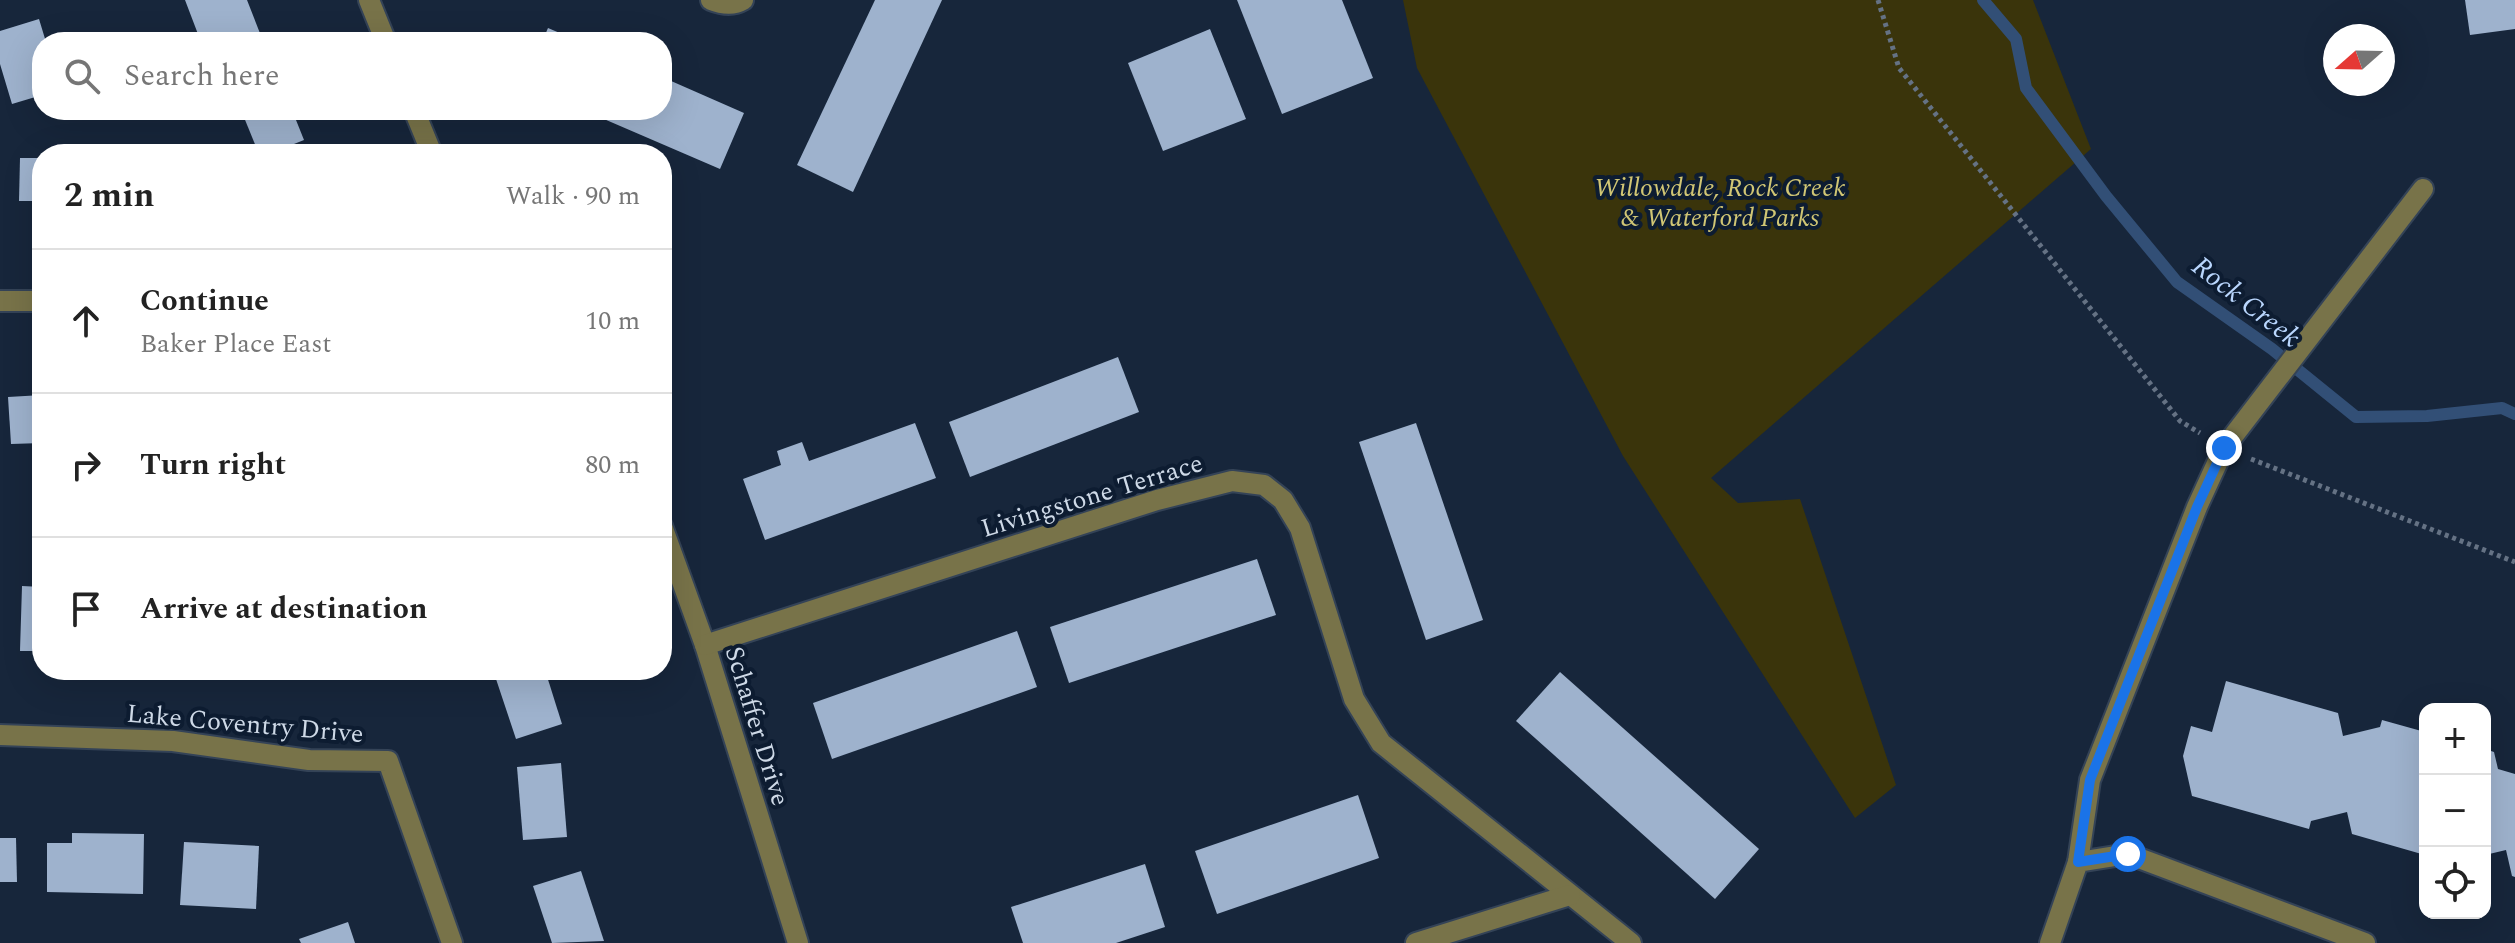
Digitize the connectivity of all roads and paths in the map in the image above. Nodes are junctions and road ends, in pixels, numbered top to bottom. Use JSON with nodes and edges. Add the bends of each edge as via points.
{"nodes":[{"id":1,"x":369,"y":0,"type":"edge"},
{"id":2,"x":711,"y":0,"type":"edge"},
{"id":3,"x":743,"y":0,"type":"edge"},
{"id":4,"x":1878,"y":0,"type":"edge"},
{"id":5,"x":382,"y":32,"type":"edge"},
{"id":6,"x":418,"y":120,"type":"edge"},
{"id":7,"x":427,"y":144,"type":"edge"},
{"id":8,"x":2423,"y":189,"type":"dead end"},
{"id":9,"x":0,"y":301,"type":"edge"},
{"id":10,"x":32,"y":301,"type":"edge"},
{"id":11,"x":2207,"y":438,"type":"dead end"},
{"id":12,"x":2241,"y":455,"type":"dead end"},
{"id":13,"x":672,"y":554,"type":"edge"},
{"id":14,"x":2515,"y":562,"type":"edge"},
{"id":15,"x":705,"y":645,"type":"junction"},
{"id":16,"x":0,"y":735,"type":"edge"},
{"id":17,"x":2078,"y":862,"type":"junction"},
{"id":18,"x":1570,"y":895,"type":"junction"},
{"id":19,"x":452,"y":943,"type":"edge"},
{"id":20,"x":798,"y":943,"type":"edge"},
{"id":21,"x":1416,"y":943,"type":"edge"},
{"id":22,"x":1631,"y":943,"type":"edge"},
{"id":23,"x":2050,"y":943,"type":"edge"},
{"id":24,"x":2365,"y":943,"type":"edge"}],
"edges":[{"from":1,"to":5,"type":"street"},
{"from":2,"to":3,"type":"street"},
{"from":4,"to":11,"type":"path","via":[[1899,68],[2180,421]]},
{"from":6,"to":7,"type":"street"},
{"from":8,"to":17,"type":"street","via":[[2224,448],[2090,780]]},
{"from":9,"to":10,"type":"street"},
{"from":12,"to":14,"type":"path"},
{"from":13,"to":15,"type":"street","name":"Schaffer Drive"},
{"from":15,"to":18,"type":"street","name":"Livingstone Terrace","via":[[1157,500],[1232,481],[1264,485],[1283,500],[1300,528],[1354,699],[1381,743]]},
{"from":15,"to":20,"type":"street","name":"Schaffer Drive"},
{"from":16,"to":19,"type":"street","name":"Lake Coventry Drive","via":[[173,741],[309,760],[388,761]]},
{"from":17,"to":23,"type":"street"},
{"from":17,"to":24,"type":"street","via":[[2128,854]]},
{"from":18,"to":21,"type":"street"},
{"from":18,"to":22,"type":"street","name":"Livingstone Terrace"}]}
